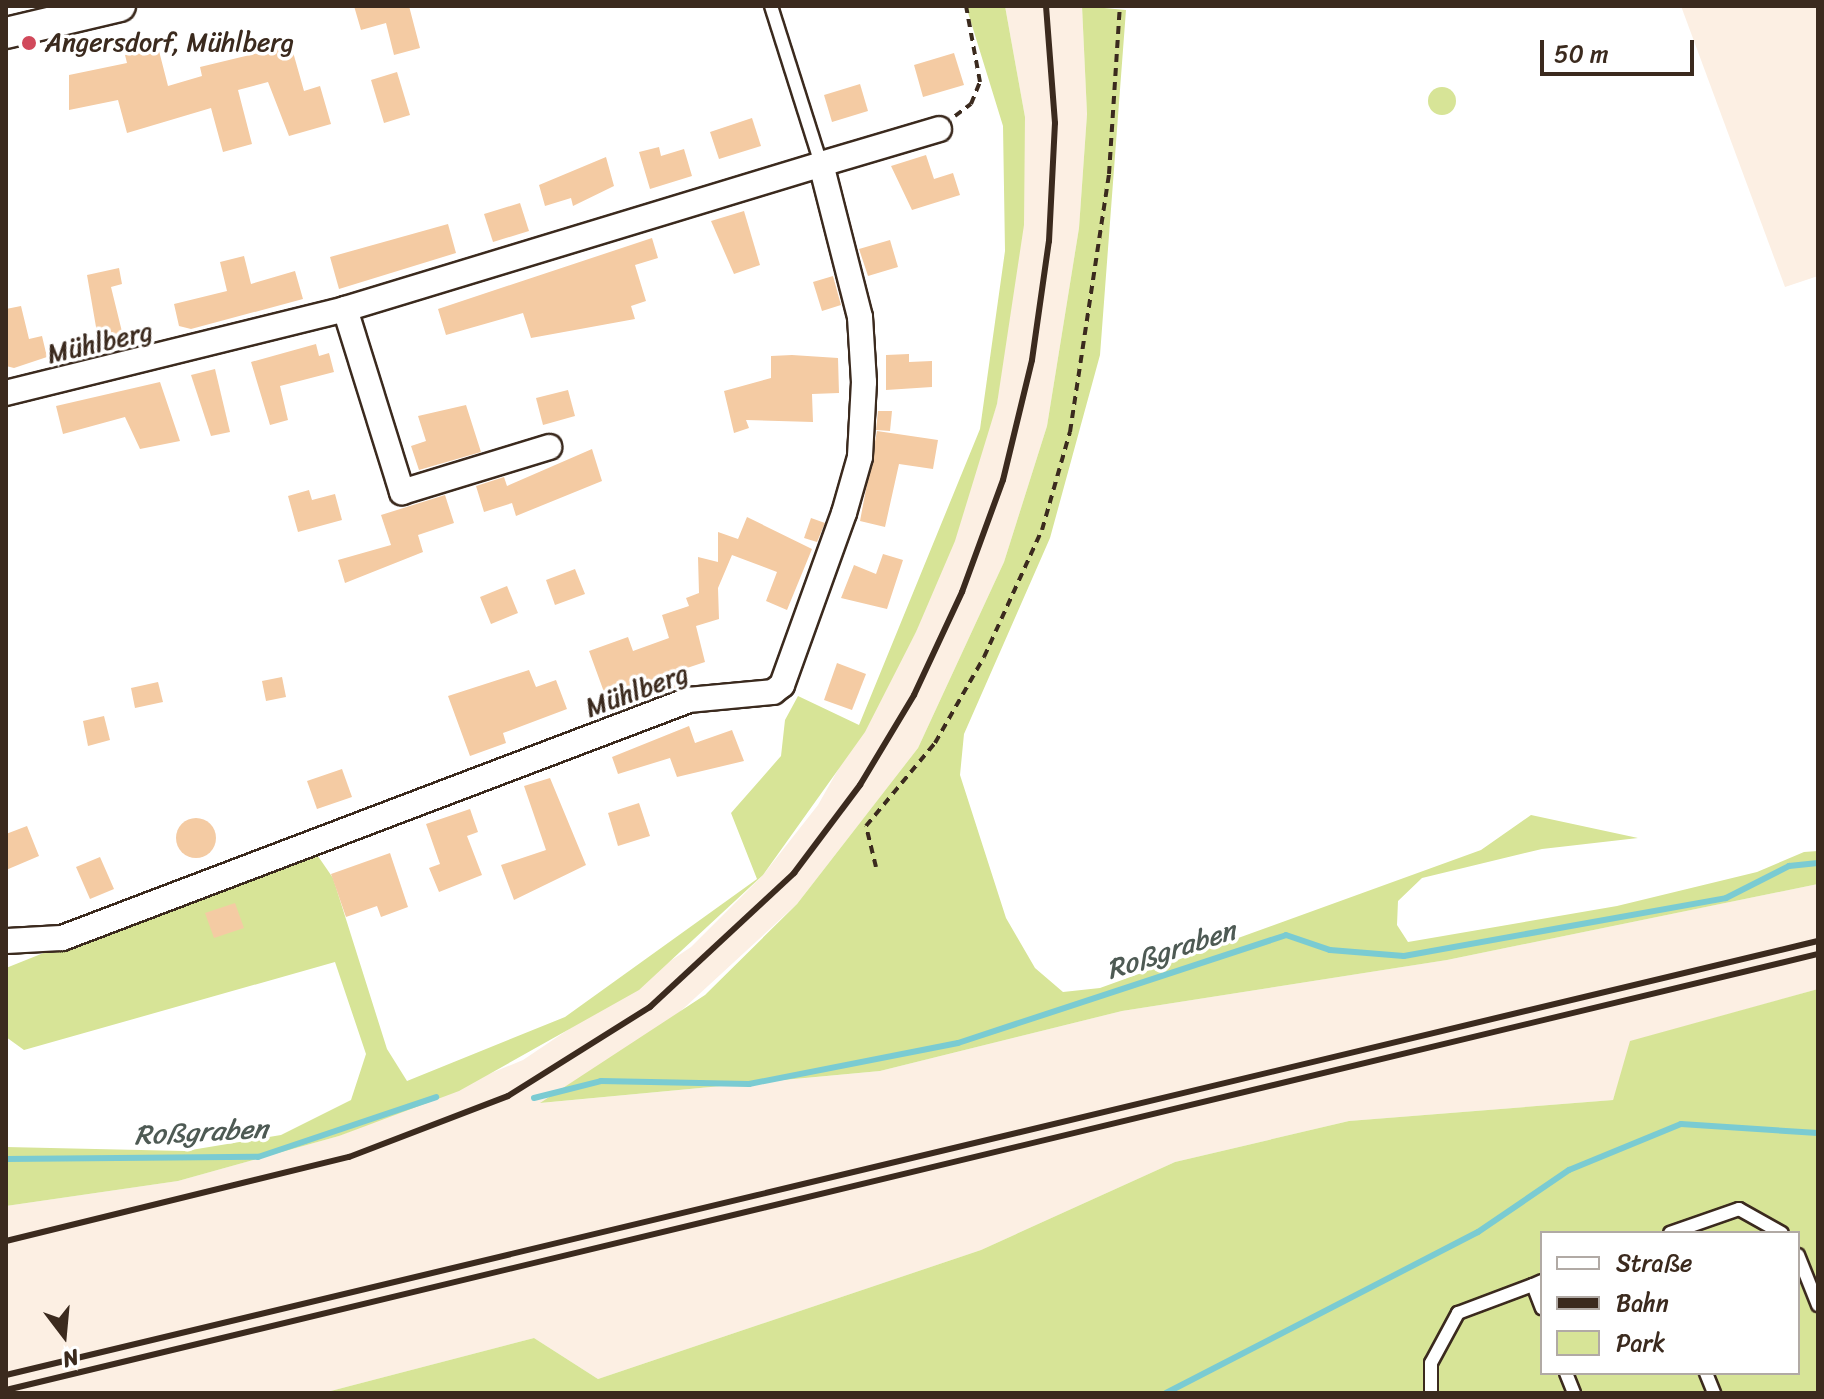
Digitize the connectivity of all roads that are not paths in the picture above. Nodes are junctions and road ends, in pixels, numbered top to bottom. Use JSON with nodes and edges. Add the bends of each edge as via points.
{"nodes":[{"id":1,"x":120,"y":6,"type":"edge"},
{"id":2,"x":771,"y":6,"type":"edge"},
{"id":3,"x":6,"y":33,"type":"edge"},
{"id":4,"x":939,"y":129,"type":"road end"},
{"id":5,"x":821,"y":164,"type":"junction"},
{"id":6,"x":345,"y":309,"type":"junction"},
{"id":7,"x":6,"y":393,"type":"edge"},
{"id":8,"x":549,"y":447,"type":"dead end"},
{"id":9,"x":6,"y":941,"type":"edge"},
{"id":10,"x":1676,"y":1231,"type":"edge"},
{"id":11,"x":1778,"y":1231,"type":"edge"},
{"id":12,"x":1800,"y":1260,"type":"edge"},
{"id":13,"x":1538,"y":1283,"type":"edge"},
{"id":14,"x":1818,"y":1305,"type":"edge"},
{"id":15,"x":1431,"y":1393,"type":"edge"}],
"edges":[{"from":1,"to":3,"type":"street"},
{"from":2,"to":5,"type":"lane","name":"Mühlberg"},
{"from":4,"to":5,"type":"street","name":"Mühlberg"},
{"from":5,"to":6,"type":"street","name":"Mühlberg"},
{"from":5,"to":9,"type":"street","name":"Mühlberg","via":[[860,317],[860,457],[782,685],[760,695],[689,700],[62,938]]},
{"from":6,"to":7,"type":"street","name":"Mühlberg"},
{"from":6,"to":8,"type":"street","via":[[402,492]]},
{"from":10,"to":11,"type":"lane","via":[[1739,1209]]},
{"from":12,"to":14,"type":"lane"},
{"from":13,"to":15,"type":"lane","via":[[1458,1313],[1431,1363]]}]}
